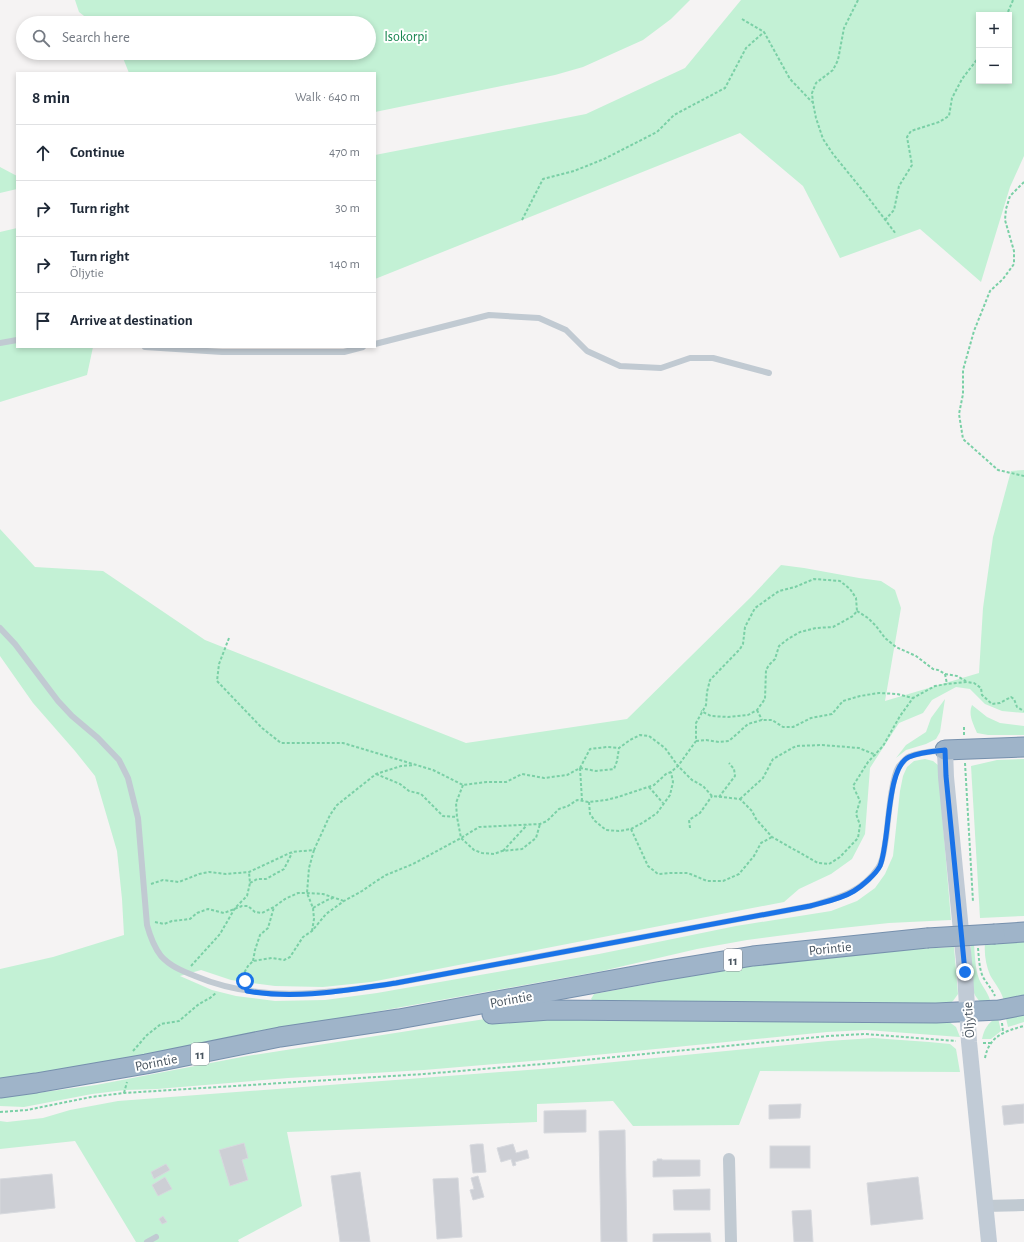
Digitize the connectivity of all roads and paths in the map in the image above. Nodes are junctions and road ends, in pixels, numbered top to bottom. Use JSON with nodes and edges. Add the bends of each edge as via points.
{"nodes":[{"id":1,"x":858,"y":0,"type":"edge"},
{"id":2,"x":1013,"y":0,"type":"edge"},
{"id":3,"x":1008,"y":12,"type":"edge"},
{"id":4,"x":742,"y":18,"type":"dead end"},
{"id":5,"x":764,"y":32,"type":"junction"},
{"id":6,"x":976,"y":61,"type":"edge"},
{"id":7,"x":813,"y":103,"type":"junction"},
{"id":8,"x":1024,"y":182,"type":"edge"},
{"id":9,"x":522,"y":220,"type":"dead end"},
{"id":10,"x":885,"y":220,"type":"junction"},
{"id":11,"x":896,"y":234,"type":"dead end"},
{"id":12,"x":16,"y":340,"type":"edge"},
{"id":13,"x":0,"y":343,"type":"edge"},
{"id":14,"x":376,"y":344,"type":"edge"},
{"id":15,"x":160,"y":348,"type":"edge"},
{"id":16,"x":359,"y":348,"type":"edge"},
{"id":17,"x":769,"y":374,"type":"dead end"},
{"id":18,"x":1024,"y":476,"type":"edge"},
{"id":19,"x":857,"y":611,"type":"junction"},
{"id":20,"x":0,"y":628,"type":"edge"},
{"id":21,"x":229,"y":638,"type":"dead end"},
{"id":22,"x":945,"y":674,"type":"junction"},
{"id":23,"x":967,"y":682,"type":"dead end"},
{"id":24,"x":947,"y":684,"type":"dead end"},
{"id":25,"x":913,"y":698,"type":"dead end"},
{"id":26,"x":1016,"y":707,"type":"dead end"},
{"id":27,"x":757,"y":710,"type":"junction"},
{"id":28,"x":702,"y":711,"type":"junction"},
{"id":29,"x":1024,"y":711,"type":"edge"},
{"id":30,"x":762,"y":720,"type":"junction"},
{"id":31,"x":964,"y":727,"type":"dead end"},
{"id":32,"x":696,"y":741,"type":"junction"},
{"id":33,"x":1024,"y":747,"type":"edge"},
{"id":34,"x":619,"y":748,"type":"junction"},
{"id":35,"x":964,"y":748,"type":"junction"},
{"id":36,"x":945,"y":750,"type":"junction"},
{"id":37,"x":876,"y":754,"type":"dead end"},
{"id":38,"x":729,"y":763,"type":"dead end"},
{"id":39,"x":415,"y":765,"type":"junction"},
{"id":40,"x":678,"y":766,"type":"junction"},
{"id":41,"x":580,"y":768,"type":"junction"},
{"id":42,"x":671,"y":772,"type":"junction"},
{"id":43,"x":376,"y":774,"type":"junction"},
{"id":44,"x":464,"y":785,"type":"junction"},
{"id":45,"x":649,"y":787,"type":"junction"},
{"id":46,"x":712,"y":796,"type":"junction"},
{"id":47,"x":719,"y":797,"type":"junction"},
{"id":48,"x":740,"y":799,"type":"junction"},
{"id":49,"x":582,"y":800,"type":"junction"},
{"id":50,"x":589,"y":802,"type":"junction"},
{"id":51,"x":663,"y":803,"type":"junction"},
{"id":52,"x":457,"y":817,"type":"junction"},
{"id":53,"x":528,"y":824,"type":"junction"},
{"id":54,"x":540,"y":824,"type":"junction"},
{"id":55,"x":690,"y":828,"type":"dead end"},
{"id":56,"x":631,"y":829,"type":"junction"},
{"id":57,"x":461,"y":838,"type":"junction"},
{"id":58,"x":314,"y":850,"type":"junction"},
{"id":59,"x":502,"y":851,"type":"junction"},
{"id":60,"x":292,"y":852,"type":"junction"},
{"id":61,"x":249,"y":872,"type":"junction"},
{"id":62,"x":250,"y":883,"type":"junction"},
{"id":63,"x":144,"y":886,"type":"junction"},
{"id":64,"x":307,"y":893,"type":"junction"},
{"id":65,"x":334,"y":897,"type":"junction"},
{"id":66,"x":344,"y":901,"type":"junction"},
{"id":67,"x":973,"y":905,"type":"dead end"},
{"id":68,"x":274,"y":907,"type":"junction"},
{"id":69,"x":235,"y":908,"type":"junction"},
{"id":70,"x":313,"y":908,"type":"junction"},
{"id":71,"x":147,"y":925,"type":"junction"},
{"id":72,"x":312,"y":931,"type":"junction"},
{"id":73,"x":1024,"y":932,"type":"edge"},
{"id":74,"x":977,"y":943,"type":"dead end"},
{"id":75,"x":253,"y":961,"type":"junction"},
{"id":76,"x":185,"y":972,"type":"junction"},
{"id":77,"x":223,"y":986,"type":"junction"},
{"id":78,"x":247,"y":991,"type":"junction"},
{"id":79,"x":1024,"y":1005,"type":"edge"},
{"id":80,"x":999,"y":1010,"type":"junction"},
{"id":81,"x":968,"y":1012,"type":"junction"},
{"id":82,"x":399,"y":1019,"type":"junction"},
{"id":83,"x":1024,"y":1026,"type":"edge"},
{"id":84,"x":1003,"y":1032,"type":"junction"},
{"id":85,"x":969,"y":1042,"type":"junction"},
{"id":86,"x":991,"y":1043,"type":"junction"},
{"id":87,"x":129,"y":1056,"type":"dead end"},
{"id":88,"x":985,"y":1059,"type":"dead end"},
{"id":89,"x":0,"y":1088,"type":"edge"},
{"id":90,"x":0,"y":1112,"type":"edge"},
{"id":91,"x":729,"y":1159,"type":"dead end"},
{"id":92,"x":1024,"y":1205,"type":"edge"},
{"id":93,"x":985,"y":1206,"type":"junction"},
{"id":94,"x":156,"y":1237,"type":"dead end"},
{"id":95,"x":147,"y":1242,"type":"edge"},
{"id":96,"x":731,"y":1242,"type":"edge"},
{"id":97,"x":989,"y":1242,"type":"edge"}],
"edges":[{"from":1,"to":7,"type":"path","via":[[844,28],[838,60],[833,70],[816,83],[812,93]]},
{"from":2,"to":3,"type":"path"},
{"from":4,"to":5,"type":"path"},
{"from":5,"to":7,"type":"path","via":[[790,79]]},
{"from":5,"to":9,"type":"path","via":[[746,48],[725,88],[674,115],[657,132],[604,160],[543,179]]},
{"from":6,"to":10,"type":"path","via":[[952,98],[949,116],[912,131],[907,137],[912,165],[899,186],[894,210]]},
{"from":7,"to":10,"type":"path","via":[[823,139]]},
{"from":8,"to":18,"type":"path","via":[[1010,196],[1006,209],[1005,220],[1014,251],[1014,264],[990,290],[974,331],[963,370],[963,394],[959,414],[963,439],[998,470]]},
{"from":10,"to":11,"type":"path"},
{"from":12,"to":13,"type":"lane"},
{"from":14,"to":17,"type":"lane","via":[[489,314],[539,318],[566,330],[587,351],[620,366],[660,368],[690,358],[713,358]]},
{"from":15,"to":16,"type":"lane","via":[[222,352],[344,352]]},
{"from":19,"to":22,"type":"path","via":[[872,622],[896,647]]},
{"from":19,"to":27,"type":"path","via":[[833,627],[800,632],[779,646],[775,659],[766,670],[765,699]]},
{"from":19,"to":28,"type":"path","via":[[856,598],[840,581],[814,579],[779,591],[755,608],[745,627],[740,649],[710,680],[706,705]]},
{"from":20,"to":63,"type":"lane","via":[[58,702],[119,760],[128,778],[138,818]]},
{"from":21,"to":39,"type":"path","via":[[219,664],[217,681],[262,728],[281,743],[343,743]]},
{"from":22,"to":23,"type":"path"},
{"from":22,"to":24,"type":"path"},
{"from":25,"to":30,"type":"path","via":[[879,693],[860,696],[843,701],[832,714],[811,718],[793,727],[783,727],[772,720]]},
{"from":26,"to":29,"type":"path"},
{"from":27,"to":28,"type":"path","via":[[748,715],[728,717],[711,716]]},
{"from":27,"to":30,"type":"path"},
{"from":28,"to":32,"type":"path","via":[[696,723]]},
{"from":30,"to":32,"type":"path","via":[[748,724],[729,741]]},
{"from":31,"to":35,"type":"path"},
{"from":32,"to":40,"type":"path"},
{"from":33,"to":35,"type":"highway"},
{"from":34,"to":40,"type":"path","via":[[640,735],[649,736],[665,748]]},
{"from":34,"to":41,"type":"path","via":[[590,749]]},
{"from":34,"to":41,"type":"path","via":[[614,769],[596,771]]},
{"from":35,"to":36,"type":"highway"},
{"from":35,"to":67,"type":"path"},
{"from":36,"to":78,"type":"lane","via":[[908,757],[899,766],[894,778],[884,850],[879,867],[853,892],[835,899],[396,983],[296,995]]},
{"from":36,"to":81,"type":"main road","name":"Öljytie"},
{"from":37,"to":48,"type":"path","via":[[859,748],[796,746],[773,759],[763,778]]},
{"from":38,"to":47,"type":"path","via":[[734,769],[735,776]]},
{"from":39,"to":43,"type":"path","via":[[401,766]]},
{"from":39,"to":44,"type":"path","via":[[433,770]]},
{"from":40,"to":42,"type":"path"},
{"from":40,"to":46,"type":"path"},
{"from":41,"to":44,"type":"path","via":[[567,775],[544,778],[522,774],[506,782]]},
{"from":41,"to":49,"type":"path"},
{"from":42,"to":45,"type":"path"},
{"from":42,"to":51,"type":"path","via":[[670,795]]},
{"from":43,"to":52,"type":"path","via":[[400,784],[409,791],[421,794],[443,816]]},
{"from":43,"to":58,"type":"path","via":[[337,805]]},
{"from":44,"to":52,"type":"path","via":[[456,803]]},
{"from":45,"to":50,"type":"path","via":[[606,800]]},
{"from":45,"to":51,"type":"path"},
{"from":46,"to":47,"type":"path"},
{"from":46,"to":55,"type":"path","via":[[700,813],[689,820]]},
{"from":47,"to":48,"type":"path"},
{"from":48,"to":56,"type":"path","via":[[772,837],[761,843],[739,874],[723,881],[707,881],[688,873],[658,874],[648,866]]},
{"from":49,"to":50,"type":"path"},
{"from":49,"to":54,"type":"path","via":[[559,809]]},
{"from":50,"to":56,"type":"path","via":[[590,814],[606,830]]},
{"from":51,"to":56,"type":"path","via":[[657,813]]},
{"from":52,"to":57,"type":"path"},
{"from":53,"to":54,"type":"path"},
{"from":53,"to":57,"type":"path","via":[[479,827]]},
{"from":53,"to":59,"type":"path"},
{"from":54,"to":59,"type":"path","via":[[536,838],[522,849]]},
{"from":57,"to":59,"type":"path","via":[[474,850],[482,853],[494,854]]},
{"from":57,"to":66,"type":"path","via":[[413,864],[386,875]]},
{"from":58,"to":60,"type":"path"},
{"from":58,"to":64,"type":"path","via":[[309,868]]},
{"from":60,"to":61,"type":"path"},
{"from":60,"to":62,"type":"path","via":[[284,869],[266,879]]},
{"from":61,"to":62,"type":"path"},
{"from":61,"to":63,"type":"path","via":[[209,872],[179,882],[163,880]]},
{"from":62,"to":69,"type":"path","via":[[247,896]]},
{"from":63,"to":71,"type":"lane"},
{"from":64,"to":65,"type":"path"},
{"from":64,"to":68,"type":"path","via":[[285,899]]},
{"from":64,"to":70,"type":"path"},
{"from":65,"to":66,"type":"path"},
{"from":65,"to":70,"type":"path"},
{"from":66,"to":72,"type":"path","via":[[326,914]]},
{"from":68,"to":69,"type":"path","via":[[262,913],[254,912],[248,906]]},
{"from":68,"to":75,"type":"path","via":[[268,928],[260,935],[254,950]]},
{"from":69,"to":71,"type":"path","via":[[224,912],[208,909],[190,919]]},
{"from":69,"to":76,"type":"path","via":[[220,934]]},
{"from":70,"to":72,"type":"path"},
{"from":71,"to":76,"type":"lane","via":[[151,939],[161,956],[172,966]]},
{"from":72,"to":75,"type":"path","via":[[303,937],[290,957],[284,960]]},
{"from":73,"to":82,"type":"highway","name":"Porintie","number":"11","bridge":true,"via":[[926,938],[753,956]]},
{"from":74,"to":80,"type":"path","via":[[980,969],[993,990]]},
{"from":75,"to":78,"type":"path","via":[[244,973]]},
{"from":76,"to":77,"type":"lane"},
{"from":77,"to":78,"type":"lane"},
{"from":77,"to":87,"type":"path","via":[[179,1021],[161,1024],[147,1035]]},
{"from":79,"to":80,"type":"highway"},
{"from":80,"to":81,"type":"highway"},
{"from":80,"to":84,"type":"path"},
{"from":81,"to":82,"type":"highway","via":[[550,1010],[501,1012],[433,1021]]},
{"from":81,"to":85,"type":"main road","name":"Öljytie"},
{"from":82,"to":89,"type":"highway","name":"Porintie","number":"11","via":[[280,1037],[146,1064]]},
{"from":83,"to":84,"type":"path"},
{"from":84,"to":86,"type":"path"},
{"from":85,"to":86,"type":"path"},
{"from":85,"to":90,"type":"path","via":[[865,1034],[828,1036],[439,1073],[124,1093],[27,1110]]},
{"from":85,"to":93,"type":"main road","name":"Öljytie"},
{"from":86,"to":88,"type":"path"},
{"from":91,"to":96,"type":"street"},
{"from":92,"to":93,"type":"street"},
{"from":93,"to":97,"type":"main road","name":"Öljytie"},
{"from":94,"to":95,"type":"lane"}]}
